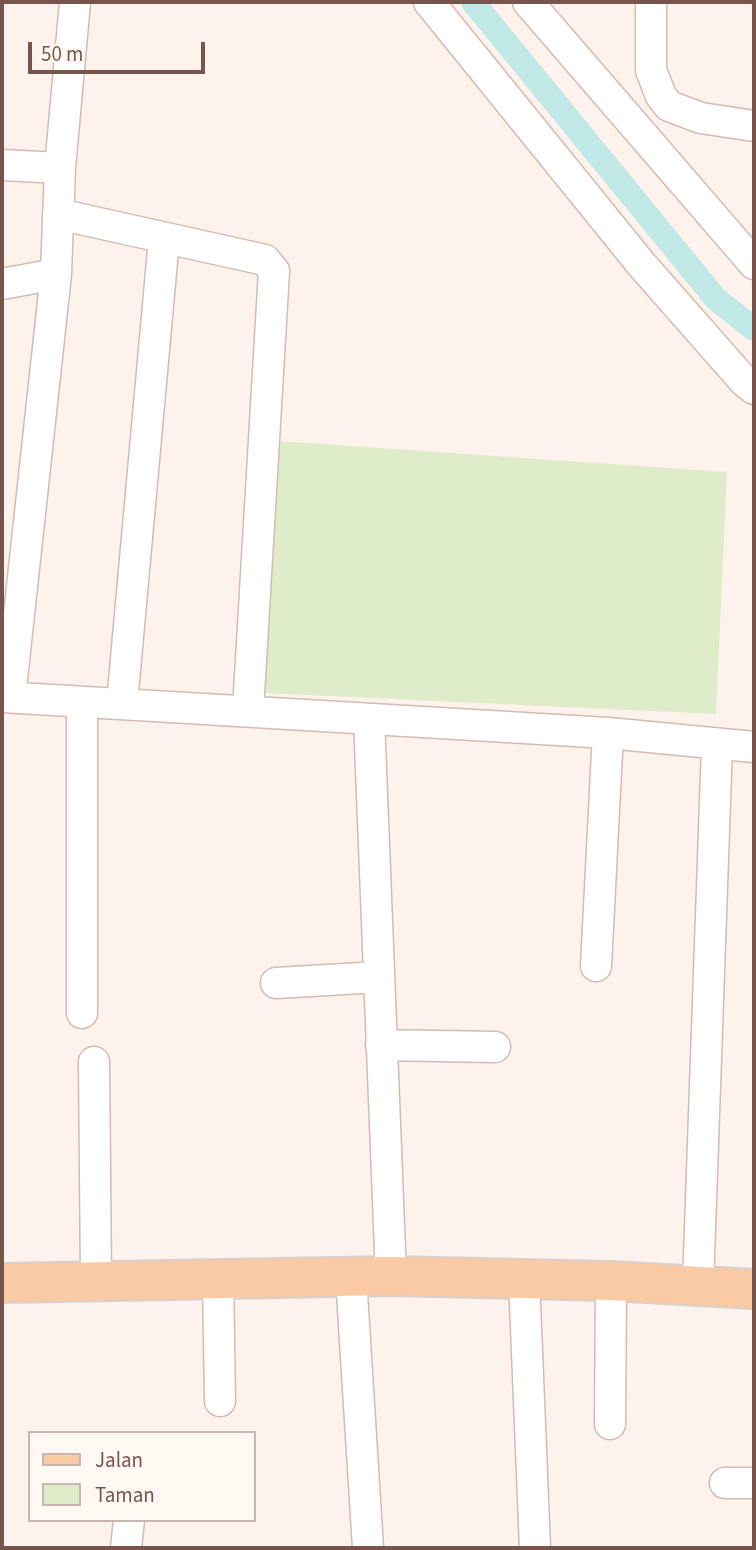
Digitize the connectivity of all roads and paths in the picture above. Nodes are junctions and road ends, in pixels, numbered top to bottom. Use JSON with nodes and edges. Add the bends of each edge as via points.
{"nodes":[{"id":1,"x":75,"y":2,"type":"edge"},
{"id":2,"x":429,"y":2,"type":"edge"},
{"id":3,"x":528,"y":2,"type":"edge"},
{"id":4,"x":651,"y":2,"type":"edge"},
{"id":5,"x":754,"y":126,"type":"edge"},
{"id":6,"x":2,"y":165,"type":"edge"},
{"id":7,"x":60,"y":168,"type":"junction"},
{"id":8,"x":58,"y":214,"type":"junction"},
{"id":9,"x":164,"y":239,"type":"junction"},
{"id":10,"x":754,"y":264,"type":"edge"},
{"id":11,"x":56,"y":274,"type":"junction"},
{"id":12,"x":2,"y":284,"type":"edge"},
{"id":13,"x":754,"y":389,"type":"edge"},
{"id":14,"x":6,"y":697,"type":"edge"},
{"id":15,"x":82,"y":702,"type":"junction"},
{"id":16,"x":122,"y":703,"type":"junction"},
{"id":17,"x":248,"y":710,"type":"junction"},
{"id":18,"x":369,"y":719,"type":"junction"},
{"id":19,"x":608,"y":733,"type":"junction"},
{"id":20,"x":718,"y":745,"type":"junction"},
{"id":21,"x":754,"y":747,"type":"edge"},
{"id":22,"x":596,"y":966,"type":"dead end"},
{"id":23,"x":379,"y":977,"type":"junction"},
{"id":24,"x":276,"y":983,"type":"dead end"},
{"id":25,"x":82,"y":1013,"type":"dead end"},
{"id":26,"x":381,"y":1045,"type":"junction"},
{"id":27,"x":495,"y":1047,"type":"dead end"},
{"id":28,"x":94,"y":1062,"type":"dead end"},
{"id":29,"x":391,"y":1276,"type":"junction"},
{"id":30,"x":218,"y":1277,"type":"junction"},
{"id":31,"x":351,"y":1278,"type":"junction"},
{"id":32,"x":524,"y":1278,"type":"junction"},
{"id":33,"x":96,"y":1279,"type":"junction"},
{"id":34,"x":611,"y":1281,"type":"junction"},
{"id":35,"x":2,"y":1283,"type":"edge"},
{"id":36,"x":698,"y":1285,"type":"junction"},
{"id":37,"x":754,"y":1289,"type":"edge"},
{"id":38,"x":220,"y":1401,"type":"dead end"},
{"id":39,"x":610,"y":1424,"type":"dead end"},
{"id":40,"x":129,"y":1522,"type":"edge"},
{"id":41,"x":126,"y":1548,"type":"edge"},
{"id":42,"x":368,"y":1548,"type":"edge"},
{"id":43,"x":535,"y":1548,"type":"edge"}],
"edges":[{"from":1,"to":7,"type":"street"},
{"from":2,"to":13,"type":"street","via":[[642,265]]},
{"from":3,"to":10,"type":"street"},
{"from":4,"to":5,"type":"street","via":[[651,70],[669,106],[701,118]]},
{"from":6,"to":7,"type":"street"},
{"from":7,"to":8,"type":"street"},
{"from":8,"to":9,"type":"street"},
{"from":8,"to":11,"type":"street"},
{"from":9,"to":16,"type":"street"},
{"from":9,"to":17,"type":"street","via":[[265,260],[275,276]]},
{"from":11,"to":12,"type":"street"},
{"from":11,"to":14,"type":"street"},
{"from":14,"to":15,"type":"street"},
{"from":15,"to":16,"type":"street"},
{"from":15,"to":25,"type":"street"},
{"from":16,"to":17,"type":"street"},
{"from":17,"to":18,"type":"street"},
{"from":18,"to":19,"type":"street"},
{"from":18,"to":23,"type":"street"},
{"from":19,"to":20,"type":"street"},
{"from":19,"to":22,"type":"street"},
{"from":20,"to":21,"type":"street"},
{"from":20,"to":36,"type":"street"},
{"from":23,"to":24,"type":"street"},
{"from":23,"to":26,"type":"street"},
{"from":26,"to":27,"type":"street"},
{"from":26,"to":29,"type":"street"},
{"from":28,"to":33,"type":"street"},
{"from":29,"to":31,"type":"main road"},
{"from":29,"to":32,"type":"main road"},
{"from":30,"to":31,"type":"main road"},
{"from":30,"to":33,"type":"main road"},
{"from":30,"to":38,"type":"street"},
{"from":31,"to":42,"type":"street"},
{"from":32,"to":34,"type":"main road"},
{"from":32,"to":43,"type":"street"},
{"from":33,"to":35,"type":"main road"},
{"from":34,"to":36,"type":"main road"},
{"from":34,"to":39,"type":"street"},
{"from":36,"to":37,"type":"main road"},
{"from":40,"to":41,"type":"street"}]}
